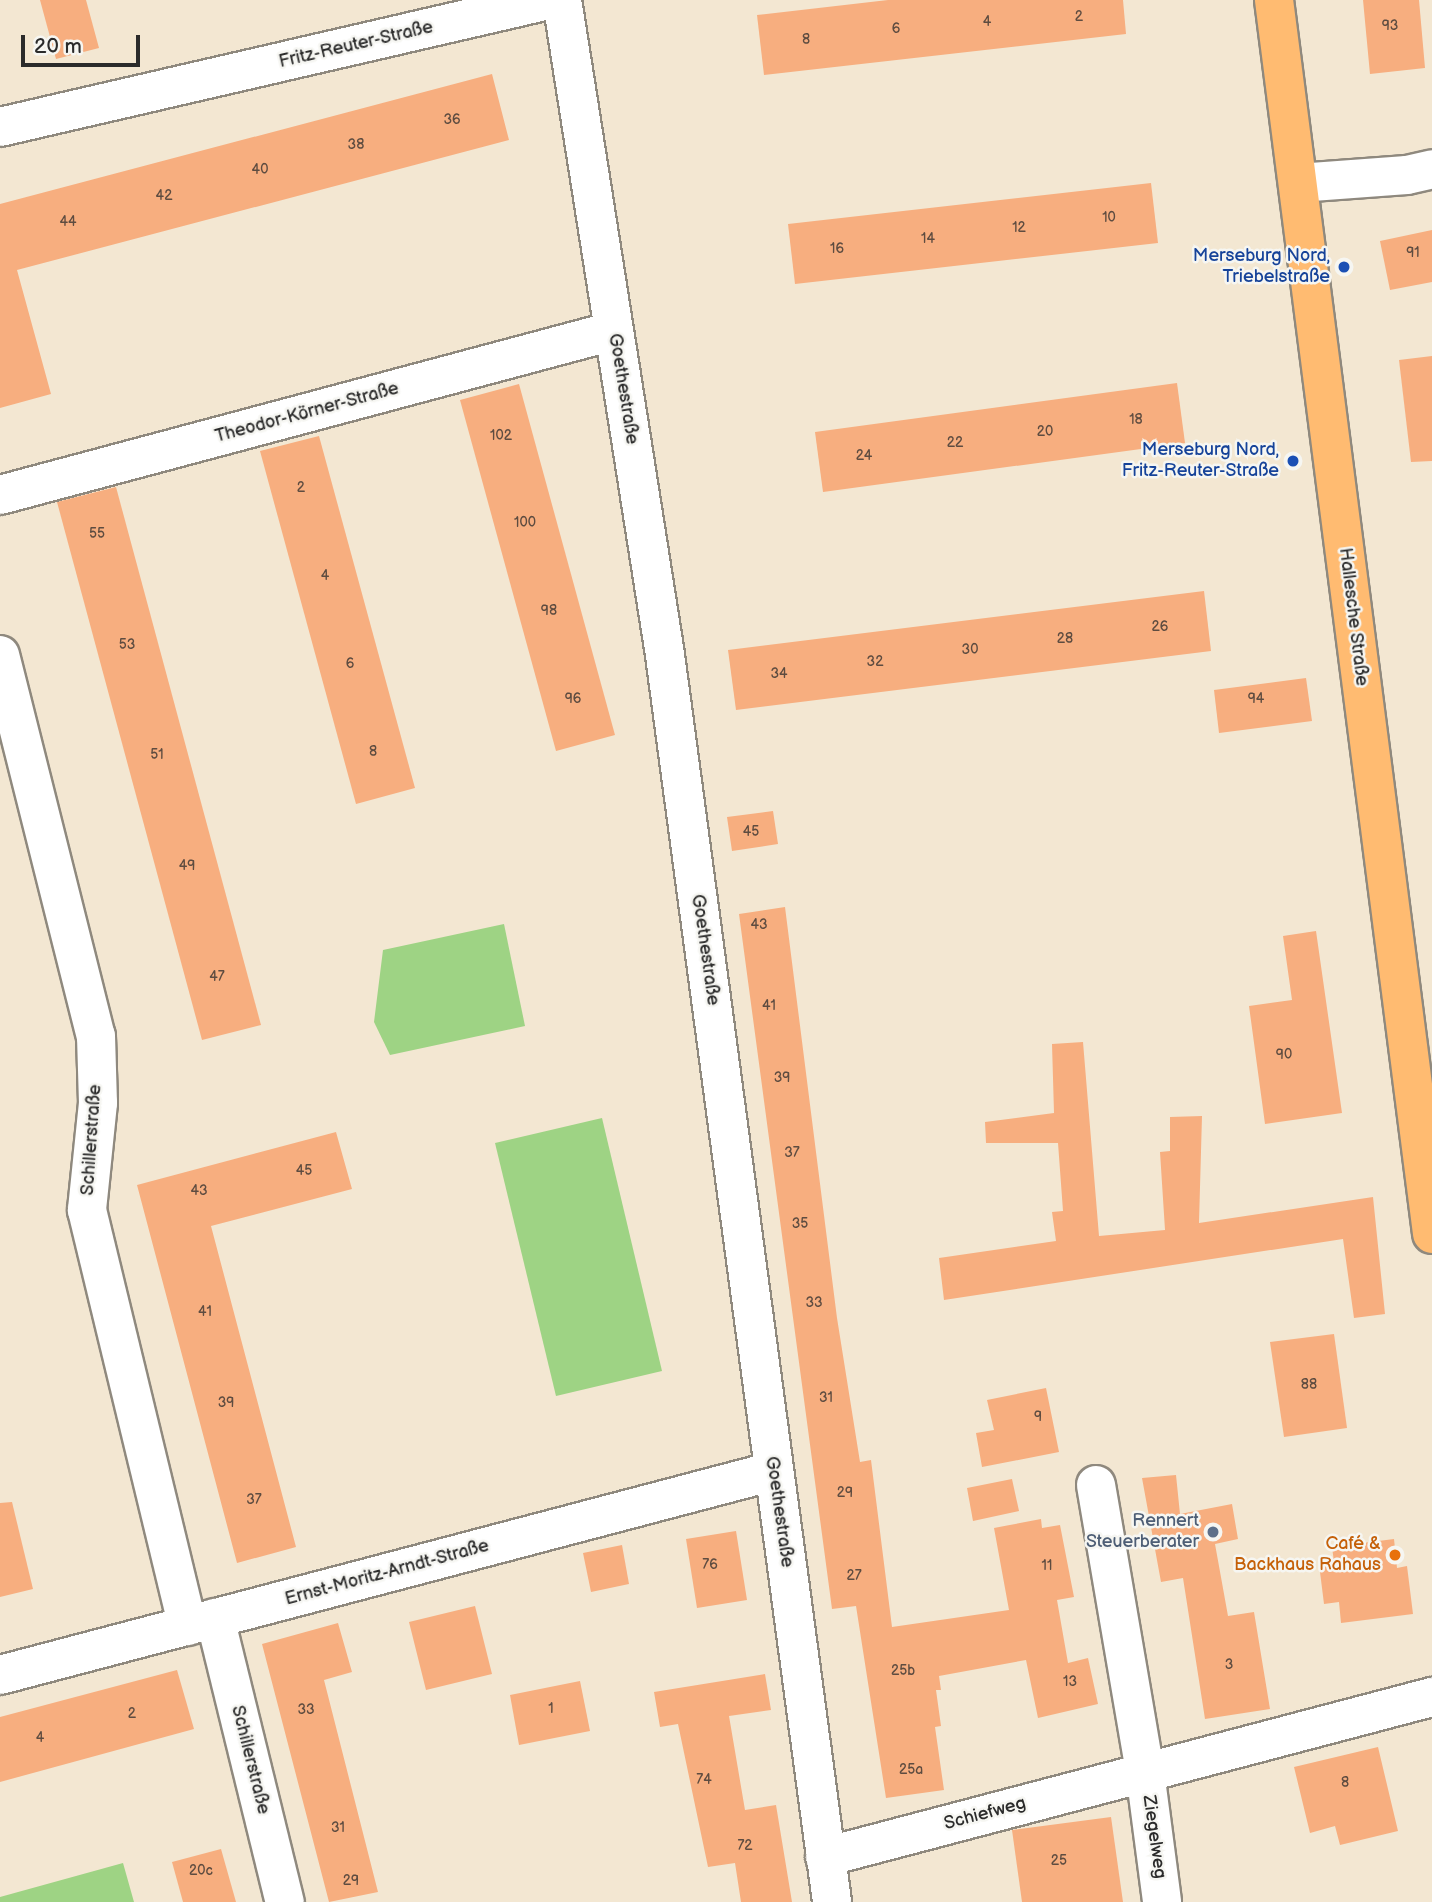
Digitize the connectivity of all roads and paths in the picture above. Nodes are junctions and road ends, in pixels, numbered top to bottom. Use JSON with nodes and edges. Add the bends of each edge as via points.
{"nodes":[{"id":1,"x":549,"y":0,"type":"edge"},
{"id":2,"x":562,"y":0,"type":"edge"},
{"id":3,"x":1274,"y":0,"type":"edge"},
{"id":4,"x":2,"y":117,"type":"edge"},
{"id":5,"x":1432,"y":169,"type":"edge"},
{"id":6,"x":1298,"y":183,"type":"junction"},
{"id":7,"x":613,"y":331,"type":"junction"},
{"id":8,"x":0,"y":495,"type":"edge"},
{"id":9,"x":0,"y":654,"type":"edge"},
{"id":10,"x":1432,"y":1234,"type":"edge"},
{"id":11,"x":774,"y":1471,"type":"junction"},
{"id":12,"x":1096,"y":1485,"type":"dead end"},
{"id":13,"x":202,"y":1622,"type":"junction"},
{"id":14,"x":0,"y":1675,"type":"edge"},
{"id":15,"x":1432,"y":1697,"type":"edge"},
{"id":16,"x":1145,"y":1772,"type":"junction"},
{"id":17,"x":825,"y":1857,"type":"junction"},
{"id":18,"x":285,"y":1902,"type":"edge"},
{"id":19,"x":832,"y":1902,"type":"edge"},
{"id":20,"x":1162,"y":1902,"type":"edge"}],
"edges":[{"from":1,"to":4,"type":"street","name":"Fritz-Reuter-Straße"},
{"from":2,"to":7,"type":"street","name":"Goethestraße"},
{"from":3,"to":6,"type":"main road","name":"Hallesche Straße"},
{"from":5,"to":6,"type":"street"},
{"from":6,"to":10,"type":"main road","name":"Hallesche Straße"},
{"from":7,"to":8,"type":"street","name":"Theodor-Körner-Straße"},
{"from":7,"to":11,"type":"street","name":"Goethestraße","via":[[665,655]]},
{"from":9,"to":13,"type":"street","name":"Schillerstraße","via":[[96,1036],[98,1103],[87,1210]]},
{"from":11,"to":13,"type":"street","name":"Ernst-Moritz-Arndt-Straße"},
{"from":11,"to":17,"type":"street","name":"Goethestraße"},
{"from":12,"to":16,"type":"street"},
{"from":13,"to":14,"type":"street","name":"Ernst-Moritz-Arndt-Straße"},
{"from":13,"to":18,"type":"street","name":"Schillerstraße"},
{"from":15,"to":16,"type":"street","name":"Schiefweg"},
{"from":16,"to":17,"type":"street","name":"Schiefweg"},
{"from":16,"to":20,"type":"street","name":"Ziegelweg"},
{"from":17,"to":19,"type":"street","name":"Goethestraße"}]}
